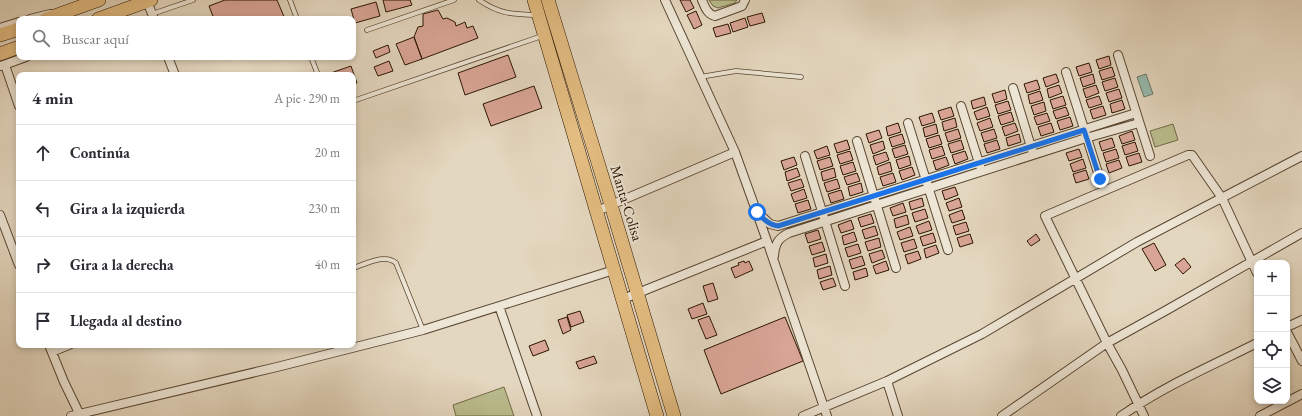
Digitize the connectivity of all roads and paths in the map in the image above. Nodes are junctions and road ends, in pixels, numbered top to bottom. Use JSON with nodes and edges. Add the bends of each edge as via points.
{"nodes":[{"id":1,"x":193,"y":0,"type":"edge"},
{"id":2,"x":290,"y":0,"type":"edge"},
{"id":3,"x":454,"y":0,"type":"edge"},
{"id":4,"x":479,"y":0,"type":"edge"},
{"id":5,"x":548,"y":0,"type":"edge"},
{"id":6,"x":665,"y":0,"type":"edge"},
{"id":7,"x":702,"y":0,"type":"edge"},
{"id":8,"x":746,"y":0,"type":"edge"},
{"id":9,"x":90,"y":3,"type":"edge"},
{"id":10,"x":534,"y":5,"type":"edge"},
{"id":11,"x":151,"y":8,"type":"edge"},
{"id":12,"x":41,"y":16,"type":"edge"},
{"id":13,"x":54,"y":16,"type":"edge"},
{"id":14,"x":95,"y":16,"type":"edge"},
{"id":15,"x":111,"y":16,"type":"edge"},
{"id":16,"x":296,"y":16,"type":"edge"},
{"id":17,"x":16,"y":23,"type":"edge"},
{"id":18,"x":0,"y":28,"type":"edge"},
{"id":19,"x":16,"y":30,"type":"edge"},
{"id":20,"x":367,"y":30,"type":"dead end"},
{"id":21,"x":0,"y":35,"type":"edge"},
{"id":22,"x":545,"y":36,"type":"junction"},
{"id":23,"x":16,"y":50,"type":"edge"},
{"id":24,"x":1118,"y":55,"type":"dead end"},
{"id":25,"x":16,"y":59,"type":"edge"},
{"id":26,"x":169,"y":60,"type":"edge"},
{"id":27,"x":312,"y":60,"type":"edge"},
{"id":28,"x":2,"y":62,"type":"edge"},
{"id":29,"x":174,"y":72,"type":"edge"},
{"id":30,"x":317,"y":72,"type":"edge"},
{"id":31,"x":1066,"y":72,"type":"dead end"},
{"id":32,"x":801,"y":76,"type":"dead end"},
{"id":33,"x":700,"y":77,"type":"junction"},
{"id":34,"x":1013,"y":88,"type":"dead end"},
{"id":35,"x":16,"y":98,"type":"edge"},
{"id":36,"x":356,"y":100,"type":"edge"},
{"id":37,"x":961,"y":106,"type":"dead end"},
{"id":38,"x":1136,"y":113,"type":"junction"},
{"id":39,"x":908,"y":123,"type":"dead end"},
{"id":40,"x":1140,"y":123,"type":"junction"},
{"id":41,"x":1084,"y":130,"type":"junction"},
{"id":42,"x":1086,"y":138,"type":"junction"},
{"id":43,"x":857,"y":141,"type":"dead end"},
{"id":44,"x":1031,"y":146,"type":"junction"},
{"id":45,"x":735,"y":152,"type":"junction"},
{"id":46,"x":1034,"y":155,"type":"junction"},
{"id":47,"x":805,"y":156,"type":"dead end"},
{"id":48,"x":1150,"y":156,"type":"dead end"},
{"id":49,"x":1302,"y":156,"type":"edge"},
{"id":50,"x":978,"y":162,"type":"junction"},
{"id":51,"x":981,"y":172,"type":"junction"},
{"id":52,"x":1100,"y":179,"type":"dead end"},
{"id":53,"x":926,"y":180,"type":"junction"},
{"id":54,"x":929,"y":189,"type":"junction"},
{"id":55,"x":874,"y":196,"type":"junction"},
{"id":56,"x":1222,"y":198,"type":"junction"},
{"id":57,"x":611,"y":204,"type":"junction"},
{"id":58,"x":876,"y":206,"type":"junction"},
{"id":59,"x":597,"y":211,"type":"junction"},
{"id":60,"x":757,"y":212,"type":"junction"},
{"id":61,"x":822,"y":212,"type":"junction"},
{"id":62,"x":0,"y":215,"type":"edge"},
{"id":63,"x":825,"y":222,"type":"junction"},
{"id":64,"x":788,"y":223,"type":"junction"},
{"id":65,"x":792,"y":232,"type":"junction"},
{"id":66,"x":1302,"y":234,"type":"edge"},
{"id":67,"x":767,"y":241,"type":"junction"},
{"id":68,"x":948,"y":250,"type":"dead end"},
{"id":69,"x":16,"y":257,"type":"edge"},
{"id":70,"x":774,"y":259,"type":"junction"},
{"id":71,"x":1252,"y":262,"type":"junction"},
{"id":72,"x":1254,"y":266,"type":"edge"},
{"id":73,"x":356,"y":267,"type":"edge"},
{"id":74,"x":896,"y":268,"type":"dead end"},
{"id":75,"x":614,"y":270,"type":"junction"},
{"id":76,"x":1075,"y":278,"type":"junction"},
{"id":77,"x":844,"y":286,"type":"dead end"},
{"id":78,"x":638,"y":293,"type":"junction"},
{"id":79,"x":623,"y":299,"type":"junction"},
{"id":80,"x":499,"y":306,"type":"junction"},
{"id":81,"x":1302,"y":320,"type":"edge"},
{"id":82,"x":1290,"y":326,"type":"edge"},
{"id":83,"x":423,"y":330,"type":"junction"},
{"id":84,"x":1290,"y":338,"type":"edge"},
{"id":85,"x":1106,"y":343,"type":"junction"},
{"id":86,"x":1254,"y":344,"type":"edge"},
{"id":87,"x":356,"y":347,"type":"edge"},
{"id":88,"x":51,"y":348,"type":"edge"},
{"id":89,"x":352,"y":348,"type":"edge"},
{"id":90,"x":1302,"y":361,"type":"edge"},
{"id":91,"x":886,"y":381,"type":"junction"},
{"id":92,"x":1302,"y":394,"type":"edge"},
{"id":93,"x":1138,"y":404,"type":"junction"},
{"id":94,"x":824,"y":408,"type":"junction"},
{"id":95,"x":75,"y":415,"type":"edge"},
{"id":96,"x":537,"y":416,"type":"edge"},
{"id":97,"x":657,"y":416,"type":"edge"},
{"id":98,"x":674,"y":416,"type":"edge"},
{"id":99,"x":804,"y":416,"type":"edge"},
{"id":100,"x":827,"y":416,"type":"edge"},
{"id":101,"x":898,"y":416,"type":"edge"},
{"id":102,"x":1002,"y":416,"type":"edge"},
{"id":103,"x":1121,"y":416,"type":"edge"},
{"id":104,"x":1144,"y":416,"type":"edge"},
{"id":105,"x":1260,"y":416,"type":"edge"}],
"edges":[{"from":1,"to":11,"type":"lane"},
{"from":2,"to":16,"type":"lane"},
{"from":3,"to":20,"type":"lane"},
{"from":4,"to":10,"type":"lane","via":[[489,7],[509,14]]},
{"from":5,"to":57,"type":"highway","name":"Manta-Colisa"},
{"from":6,"to":33,"type":"street"},
{"from":7,"to":8,"type":"street","via":[[708,12],[715,16],[742,6]]},
{"from":9,"to":12,"type":"street"},
{"from":9,"to":13,"type":"highway"},
{"from":9,"to":14,"type":"highway"},
{"from":10,"to":22,"type":"highway","name":"Manta-Colisa"},
{"from":11,"to":15,"type":"highway"},
{"from":17,"to":18,"type":"street"},
{"from":19,"to":21,"type":"highway"},
{"from":22,"to":36,"type":"lane"},
{"from":22,"to":59,"type":"highway","name":"Manta-Colisa"},
{"from":23,"to":28,"type":"highway"},
{"from":24,"to":38,"type":"street"},
{"from":25,"to":28,"type":"street"},
{"from":26,"to":29,"type":"street"},
{"from":27,"to":30,"type":"lane"},
{"from":28,"to":35,"type":"street"},
{"from":31,"to":41,"type":"street"},
{"from":32,"to":33,"type":"lane","via":[[736,71]]},
{"from":33,"to":45,"type":"street"},
{"from":34,"to":44,"type":"street"},
{"from":37,"to":50,"type":"street"},
{"from":38,"to":40,"type":"street"},
{"from":38,"to":41,"type":"street"},
{"from":39,"to":53,"type":"street"},
{"from":40,"to":42,"type":"street"},
{"from":40,"to":48,"type":"street"},
{"from":41,"to":42,"type":"street"},
{"from":41,"to":44,"type":"street"},
{"from":42,"to":46,"type":"street"},
{"from":42,"to":52,"type":"street"},
{"from":43,"to":55,"type":"street"},
{"from":44,"to":46,"type":"street"},
{"from":44,"to":50,"type":"street"},
{"from":45,"to":57,"type":"street"},
{"from":45,"to":60,"type":"street"},
{"from":46,"to":51,"type":"street"},
{"from":47,"to":61,"type":"street"},
{"from":49,"to":56,"type":"street"},
{"from":50,"to":51,"type":"street"},
{"from":50,"to":53,"type":"street"},
{"from":51,"to":54,"type":"street"},
{"from":53,"to":54,"type":"street"},
{"from":53,"to":55,"type":"street"},
{"from":54,"to":58,"type":"street"},
{"from":54,"to":68,"type":"street"},
{"from":55,"to":58,"type":"street"},
{"from":55,"to":61,"type":"street"},
{"from":56,"to":71,"type":"street"},
{"from":56,"to":76,"type":"street"},
{"from":56,"to":76,"type":"street","via":[[1192,155],[1188,155],[1045,216]]},
{"from":57,"to":59,"type":"street"},
{"from":57,"to":78,"type":"highway","name":"Manta-Colisa"},
{"from":58,"to":63,"type":"street"},
{"from":58,"to":74,"type":"street"},
{"from":59,"to":75,"type":"highway","name":"Manta-Colisa"},
{"from":60,"to":64,"type":"street","via":[[775,226]]},
{"from":60,"to":67,"type":"street"},
{"from":61,"to":63,"type":"street"},
{"from":61,"to":64,"type":"street"},
{"from":62,"to":69,"type":"street"},
{"from":63,"to":65,"type":"street"},
{"from":63,"to":77,"type":"street"},
{"from":64,"to":65,"type":"street"},
{"from":65,"to":70,"type":"street","via":[[783,236],[776,244]]},
{"from":66,"to":71,"type":"street"},
{"from":67,"to":70,"type":"street"},
{"from":67,"to":78,"type":"street"},
{"from":70,"to":94,"type":"street"},
{"from":71,"to":72,"type":"street"},
{"from":71,"to":85,"type":"street"},
{"from":73,"to":83,"type":"lane","via":[[383,258],[394,261]]},
{"from":75,"to":79,"type":"highway","name":"Manta-Colisa"},
{"from":75,"to":80,"type":"street"},
{"from":76,"to":85,"type":"street"},
{"from":76,"to":91,"type":"street","via":[[982,334]]},
{"from":78,"to":79,"type":"street"},
{"from":78,"to":98,"type":"highway","name":"Manta-Colisa"},
{"from":79,"to":97,"type":"highway","name":"Manta-Colisa"},
{"from":80,"to":83,"type":"street"},
{"from":80,"to":96,"type":"street"},
{"from":81,"to":82,"type":"street"},
{"from":83,"to":87,"type":"street"},
{"from":84,"to":90,"type":"street"},
{"from":85,"to":93,"type":"street"},
{"from":85,"to":102,"type":"street"},
{"from":86,"to":93,"type":"street","via":[[1184,378]]},
{"from":88,"to":95,"type":"street"},
{"from":89,"to":95,"type":"street"},
{"from":91,"to":94,"type":"street"},
{"from":91,"to":101,"type":"street"},
{"from":92,"to":105,"type":"street"},
{"from":93,"to":103,"type":"street"},
{"from":93,"to":104,"type":"street"},
{"from":94,"to":99,"type":"street"},
{"from":94,"to":100,"type":"street"}]}
